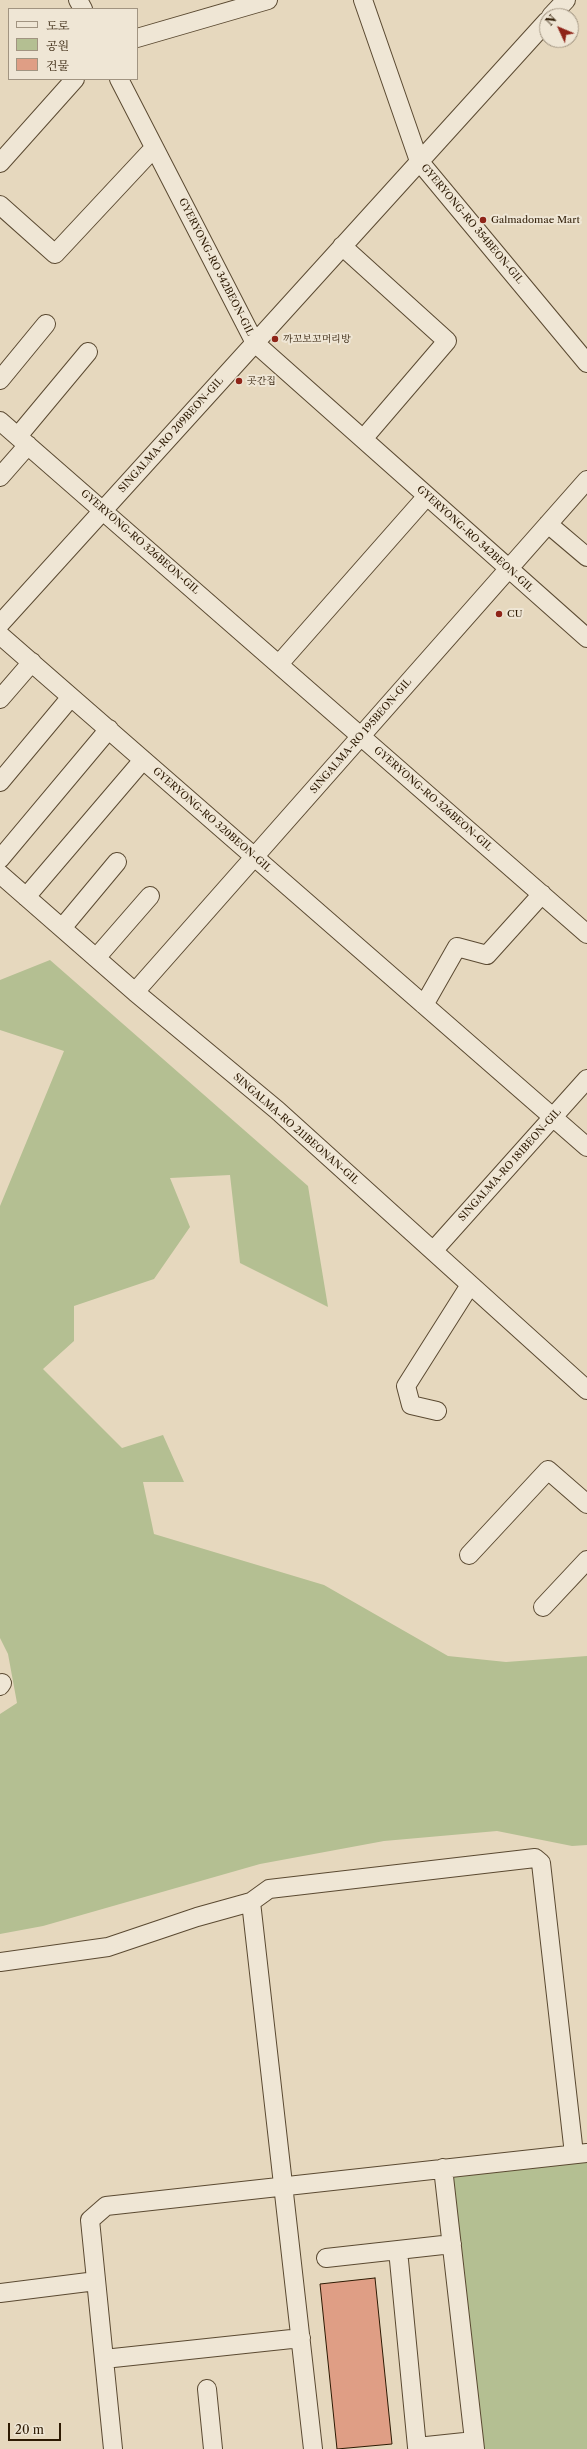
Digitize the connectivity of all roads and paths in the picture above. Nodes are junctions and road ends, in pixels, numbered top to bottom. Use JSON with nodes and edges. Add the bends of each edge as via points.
{"nodes":[{"id":1,"x":363,"y":0,"type":"edge"},
{"id":2,"x":566,"y":0,"type":"edge"},
{"id":3,"x":259,"y":1,"type":"edge"},
{"id":4,"x":558,"y":8,"type":"edge"},
{"id":5,"x":539,"y":30,"type":"edge"},
{"id":6,"x":138,"y":38,"type":"edge"},
{"id":7,"x":74,"y":80,"type":"edge"},
{"id":8,"x":120,"y":80,"type":"edge"},
{"id":9,"x":154,"y":148,"type":"junction"},
{"id":10,"x":420,"y":161,"type":"junction"},
{"id":11,"x":0,"y":163,"type":"edge"},
{"id":12,"x":0,"y":205,"type":"edge"},
{"id":13,"x":342,"y":246,"type":"junction"},
{"id":14,"x":46,"y":324,"type":"dead end"},
{"id":15,"x":255,"y":343,"type":"junction"},
{"id":16,"x":88,"y":352,"type":"dead end"},
{"id":17,"x":587,"y":363,"type":"edge"},
{"id":18,"x":0,"y":380,"type":"edge"},
{"id":19,"x":0,"y":421,"type":"edge"},
{"id":20,"x":362,"y":439,"type":"junction"},
{"id":21,"x":23,"y":440,"type":"junction"},
{"id":22,"x":0,"y":477,"type":"edge"},
{"id":23,"x":587,"y":480,"type":"edge"},
{"id":24,"x":427,"y":496,"type":"junction"},
{"id":25,"x":103,"y":510,"type":"junction"},
{"id":26,"x":548,"y":524,"type":"junction"},
{"id":27,"x":587,"y":558,"type":"edge"},
{"id":28,"x":509,"y":569,"type":"junction"},
{"id":29,"x":0,"y":624,"type":"edge"},
{"id":30,"x":0,"y":635,"type":"edge"},
{"id":31,"x":587,"y":638,"type":"edge"},
{"id":32,"x":32,"y":662,"type":"junction"},
{"id":33,"x":279,"y":664,"type":"junction"},
{"id":34,"x":71,"y":697,"type":"junction"},
{"id":35,"x":0,"y":699,"type":"edge"},
{"id":36,"x":109,"y":730,"type":"junction"},
{"id":37,"x":361,"y":736,"type":"junction"},
{"id":38,"x":143,"y":760,"type":"junction"},
{"id":39,"x":0,"y":782,"type":"edge"},
{"id":40,"x":255,"y":857,"type":"junction"},
{"id":41,"x":0,"y":859,"type":"edge"},
{"id":42,"x":116,"y":862,"type":"dead end"},
{"id":43,"x":0,"y":874,"type":"edge"},
{"id":44,"x":542,"y":894,"type":"junction"},
{"id":45,"x":150,"y":896,"type":"dead end"},
{"id":46,"x":26,"y":897,"type":"junction"},
{"id":47,"x":62,"y":928,"type":"junction"},
{"id":48,"x":587,"y":934,"type":"edge"},
{"id":49,"x":96,"y":958,"type":"junction"},
{"id":50,"x":135,"y":992,"type":"junction"},
{"id":51,"x":424,"y":1005,"type":"junction"},
{"id":52,"x":587,"y":1079,"type":"edge"},
{"id":53,"x":553,"y":1117,"type":"junction"},
{"id":54,"x":587,"y":1147,"type":"edge"},
{"id":55,"x":433,"y":1252,"type":"junction"},
{"id":56,"x":470,"y":1284,"type":"junction"},
{"id":57,"x":587,"y":1390,"type":"edge"},
{"id":58,"x":437,"y":1411,"type":"dead end"},
{"id":59,"x":587,"y":1504,"type":"edge"},
{"id":60,"x":469,"y":1555,"type":"dead end"},
{"id":61,"x":587,"y":1560,"type":"edge"},
{"id":62,"x":543,"y":1606,"type":"dead end"},
{"id":63,"x":251,"y":1902,"type":"junction"},
{"id":64,"x":0,"y":1962,"type":"edge"},
{"id":65,"x":580,"y":2153,"type":"edge"},
{"id":66,"x":443,"y":2168,"type":"junction"},
{"id":67,"x":284,"y":2186,"type":"junction"},
{"id":68,"x":452,"y":2244,"type":"junction"},
{"id":69,"x":398,"y":2250,"type":"junction"},
{"id":70,"x":326,"y":2258,"type":"dead end"},
{"id":71,"x":96,"y":2281,"type":"junction"},
{"id":72,"x":0,"y":2293,"type":"edge"},
{"id":73,"x":301,"y":2338,"type":"junction"},
{"id":74,"x":104,"y":2359,"type":"junction"},
{"id":75,"x":207,"y":2389,"type":"dead end"},
{"id":76,"x":475,"y":2445,"type":"edge"},
{"id":77,"x":113,"y":2449,"type":"edge"},
{"id":78,"x":213,"y":2449,"type":"edge"},
{"id":79,"x":313,"y":2449,"type":"edge"}],
"edges":[{"from":1,"to":10,"type":"street","name":"GYERYONG-RO 354BEON-GIL"},
{"from":2,"to":4,"type":"street"},
{"from":3,"to":6,"type":"street"},
{"from":5,"to":10,"type":"street","name":"SINGALMA-RO 209BEON-GIL"},
{"from":7,"to":11,"type":"street"},
{"from":8,"to":9,"type":"street","name":"GYERYONG-RO 342BEON-GIL"},
{"from":9,"to":12,"type":"street","via":[[55,254]]},
{"from":9,"to":15,"type":"street","name":"GYERYONG-RO 342BEON-GIL"},
{"from":10,"to":13,"type":"street","name":"SINGALMA-RO 209BEON-GIL"},
{"from":10,"to":17,"type":"street","name":"GYERYONG-RO 354BEON-GIL"},
{"from":13,"to":15,"type":"street","name":"SINGALMA-RO 209BEON-GIL"},
{"from":13,"to":20,"type":"street","via":[[447,341]]},
{"from":14,"to":18,"type":"street"},
{"from":15,"to":20,"type":"street","name":"GYERYONG-RO 342BEON-GIL"},
{"from":15,"to":25,"type":"street","name":"SINGALMA-RO 209BEON-GIL"},
{"from":16,"to":21,"type":"street"},
{"from":19,"to":21,"type":"street","name":"GYERYONG-RO 326BEON-GIL"},
{"from":20,"to":24,"type":"street","name":"GYERYONG-RO 342BEON-GIL"},
{"from":21,"to":22,"type":"street"},
{"from":21,"to":25,"type":"street","name":"GYERYONG-RO 326BEON-GIL"},
{"from":23,"to":26,"type":"street","name":"SINGALMA-RO 195BEON-GIL"},
{"from":24,"to":28,"type":"street","name":"GYERYONG-RO 342BEON-GIL"},
{"from":24,"to":33,"type":"street"},
{"from":25,"to":29,"type":"street","name":"SINGALMA-RO 209BEON-GIL"},
{"from":25,"to":33,"type":"street","name":"GYERYONG-RO 326BEON-GIL"},
{"from":26,"to":27,"type":"street"},
{"from":26,"to":28,"type":"street","name":"SINGALMA-RO 195BEON-GIL"},
{"from":28,"to":31,"type":"street","name":"GYERYONG-RO 342BEON-GIL"},
{"from":28,"to":37,"type":"street","name":"SINGALMA-RO 195BEON-GIL"},
{"from":30,"to":32,"type":"street","name":"GYERYONG-RO 320BEON-GIL"},
{"from":32,"to":34,"type":"street","name":"GYERYONG-RO 320BEON-GIL"},
{"from":32,"to":35,"type":"street"},
{"from":33,"to":37,"type":"street","name":"GYERYONG-RO 326BEON-GIL"},
{"from":34,"to":36,"type":"street","name":"GYERYONG-RO 320BEON-GIL"},
{"from":34,"to":39,"type":"street"},
{"from":36,"to":38,"type":"street","name":"GYERYONG-RO 320BEON-GIL"},
{"from":36,"to":41,"type":"street"},
{"from":37,"to":40,"type":"street","name":"SINGALMA-RO 195BEON-GIL"},
{"from":37,"to":44,"type":"street","name":"GYERYONG-RO 326BEON-GIL"},
{"from":38,"to":40,"type":"street","name":"GYERYONG-RO 320BEON-GIL"},
{"from":38,"to":46,"type":"street"},
{"from":40,"to":50,"type":"street","name":"SINGALMA-RO 195BEON-GIL"},
{"from":40,"to":51,"type":"street","name":"GYERYONG-RO 320BEON-GIL"},
{"from":42,"to":47,"type":"street"},
{"from":43,"to":46,"type":"street","name":"SINGALMA-RO 211BEONAN-GIL"},
{"from":44,"to":48,"type":"street","name":"GYERYONG-RO 326BEON-GIL"},
{"from":44,"to":51,"type":"street","via":[[487,955],[457,946]]},
{"from":45,"to":49,"type":"street"},
{"from":46,"to":47,"type":"street","name":"SINGALMA-RO 211BEONAN-GIL"},
{"from":47,"to":49,"type":"street","name":"SINGALMA-RO 211BEONAN-GIL"},
{"from":49,"to":50,"type":"street","name":"SINGALMA-RO 211BEONAN-GIL"},
{"from":50,"to":55,"type":"street","name":"SINGALMA-RO 211BEONAN-GIL","via":[[277,1110]]},
{"from":51,"to":53,"type":"street","name":"GYERYONG-RO 320BEON-GIL"},
{"from":52,"to":53,"type":"street","name":"SINGALMA-RO 181BEON-GIL"},
{"from":53,"to":54,"type":"street","name":"GYERYONG-RO 320BEON-GIL"},
{"from":53,"to":55,"type":"street","name":"SINGALMA-RO 181BEON-GIL"},
{"from":55,"to":56,"type":"street","name":"SINGALMA-RO 211BEONAN-GIL"},
{"from":56,"to":57,"type":"street","name":"SINGALMA-RO 211BEONAN-GIL"},
{"from":56,"to":58,"type":"street","via":[[406,1386],[411,1405]]},
{"from":59,"to":60,"type":"street","via":[[548,1470]]},
{"from":61,"to":62,"type":"street"},
{"from":63,"to":64,"type":"street","via":[[108,1947]]},
{"from":63,"to":65,"type":"street","via":[[269,1890],[535,1858],[541,1863]]},
{"from":63,"to":67,"type":"street"},
{"from":65,"to":66,"type":"street"},
{"from":66,"to":67,"type":"street"},
{"from":66,"to":68,"type":"street"},
{"from":67,"to":71,"type":"street","via":[[106,2206],[90,2220]]},
{"from":67,"to":73,"type":"street"},
{"from":68,"to":69,"type":"street"},
{"from":68,"to":76,"type":"street"},
{"from":69,"to":70,"type":"street"},
{"from":69,"to":76,"type":"street","via":[[417,2447]]},
{"from":71,"to":72,"type":"street"},
{"from":71,"to":74,"type":"street"},
{"from":73,"to":74,"type":"street"},
{"from":73,"to":79,"type":"street"},
{"from":74,"to":77,"type":"street"},
{"from":75,"to":78,"type":"street"}]}
